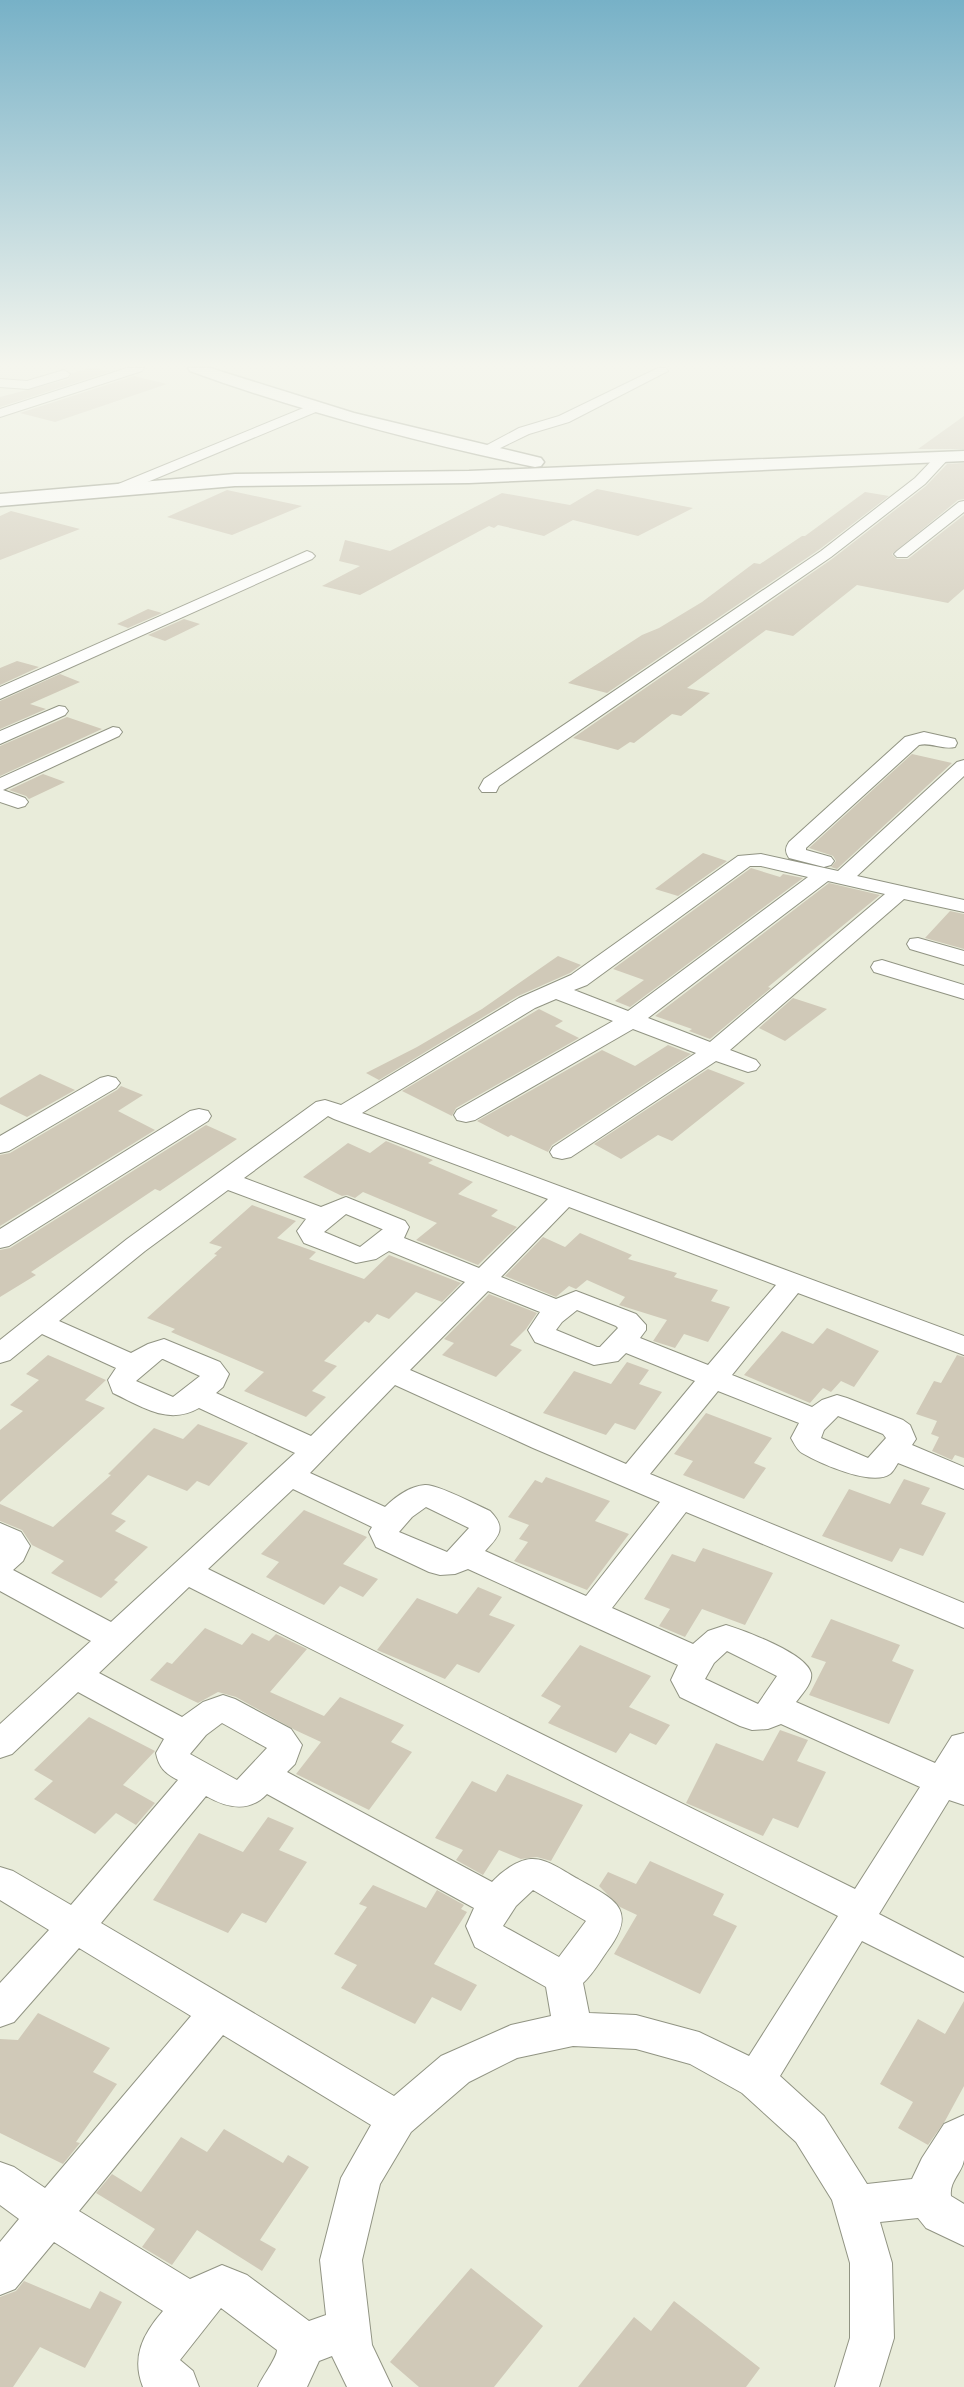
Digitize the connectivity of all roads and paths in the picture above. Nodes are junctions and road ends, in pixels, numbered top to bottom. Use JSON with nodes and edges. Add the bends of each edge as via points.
{"nodes":[{"id":1,"x":142,"y":479,"type":"edge"},
{"id":2,"x":299,"y":479,"type":"edge"},
{"id":3,"x":922,"y":479,"type":"edge"},
{"id":4,"x":116,"y":490,"type":"junction"},
{"id":5,"x":0,"y":500,"type":"edge"},
{"id":6,"x":964,"y":505,"type":"edge"},
{"id":7,"x":902,"y":554,"type":"dead end"},
{"id":8,"x":307,"y":556,"type":"dead end"},
{"id":9,"x":0,"y":694,"type":"edge"},
{"id":10,"x":59,"y":711,"type":"dead end"},
{"id":11,"x":964,"y":730,"type":"edge"},
{"id":12,"x":113,"y":732,"type":"dead end"},
{"id":13,"x":0,"y":738,"type":"edge"},
{"id":14,"x":956,"y":745,"type":"edge"},
{"id":15,"x":964,"y":766,"type":"edge"},
{"id":16,"x":0,"y":785,"type":"edge"},
{"id":17,"x":489,"y":788,"type":"dead end"},
{"id":18,"x":0,"y":795,"type":"edge"},
{"id":19,"x":18,"y":802,"type":"dead end"},
{"id":20,"x":840,"y":874,"type":"junction"},
{"id":21,"x":901,"y":891,"type":"junction"},
{"id":22,"x":964,"y":906,"type":"edge"},
{"id":23,"x":918,"y":944,"type":"dead end"},
{"id":24,"x":964,"y":958,"type":"edge"},
{"id":25,"x":882,"y":967,"type":"dead end"},
{"id":26,"x":556,"y":991,"type":"junction"},
{"id":27,"x":964,"y":992,"type":"edge"},
{"id":28,"x":631,"y":1020,"type":"junction"},
{"id":29,"x":713,"y":1052,"type":"junction"},
{"id":30,"x":748,"y":1065,"type":"dead end"},
{"id":31,"x":108,"y":1083,"type":"dead end"},
{"id":32,"x":342,"y":1114,"type":"junction"},
{"id":33,"x":466,"y":1115,"type":"dead end"},
{"id":34,"x":199,"y":1116,"type":"dead end"},
{"id":35,"x":0,"y":1146,"type":"edge"},
{"id":36,"x":562,"y":1152,"type":"dead end"},
{"id":37,"x":226,"y":1180,"type":"junction"},
{"id":38,"x":565,"y":1197,"type":"junction"},
{"id":39,"x":325,"y":1217,"type":"junction"},
{"id":40,"x":0,"y":1240,"type":"edge"},
{"id":41,"x":386,"y":1240,"type":"junction"},
{"id":42,"x":484,"y":1278,"type":"junction"},
{"id":43,"x":793,"y":1282,"type":"junction"},
{"id":44,"x":559,"y":1310,"type":"junction"},
{"id":45,"x":40,"y":1323,"type":"junction"},
{"id":46,"x":622,"y":1341,"type":"junction"},
{"id":47,"x":964,"y":1346,"type":"edge"},
{"id":48,"x":0,"y":1354,"type":"edge"},
{"id":49,"x":135,"y":1366,"type":"junction"},
{"id":50,"x":390,"y":1372,"type":"junction"},
{"id":51,"x":714,"y":1377,"type":"junction"},
{"id":52,"x":196,"y":1395,"type":"junction"},
{"id":53,"x":818,"y":1420,"type":"junction"},
{"id":54,"x":893,"y":1449,"type":"junction"},
{"id":55,"x":315,"y":1450,"type":"junction"},
{"id":56,"x":289,"y":1475,"type":"junction"},
{"id":57,"x":631,"y":1477,"type":"junction"},
{"id":58,"x":964,"y":1479,"type":"edge"},
{"id":59,"x":680,"y":1498,"type":"junction"},
{"id":60,"x":389,"y":1522,"type":"junction"},
{"id":61,"x":0,"y":1534,"type":"edge"},
{"id":62,"x":463,"y":1554,"type":"junction"},
{"id":63,"x":0,"y":1563,"type":"edge"},
{"id":64,"x":186,"y":1572,"type":"junction"},
{"id":65,"x":0,"y":1577,"type":"edge"},
{"id":66,"x":591,"y":1612,"type":"junction"},
{"id":67,"x":963,"y":1614,"type":"edge"},
{"id":68,"x":114,"y":1639,"type":"junction"},
{"id":69,"x":698,"y":1660,"type":"junction"},
{"id":70,"x":75,"y":1675,"type":"junction"},
{"id":71,"x":775,"y":1707,"type":"junction"},
{"id":72,"x":186,"y":1735,"type":"junction"},
{"id":73,"x":0,"y":1745,"type":"edge"},
{"id":74,"x":964,"y":1746,"type":"edge"},
{"id":75,"x":263,"y":1775,"type":"junction"},
{"id":76,"x":201,"y":1777,"type":"junction"},
{"id":77,"x":953,"y":1786,"type":"edge"},
{"id":78,"x":0,"y":1882,"type":"edge"},
{"id":79,"x":498,"y":1903,"type":"junction"},
{"id":80,"x":859,"y":1915,"type":"junction"},
{"id":81,"x":75,"y":1927,"type":"junction"},
{"id":82,"x":562,"y":1974,"type":"junction"},
{"id":83,"x":964,"y":1976,"type":"edge"},
{"id":84,"x":0,"y":2010,"type":"edge"},
{"id":85,"x":218,"y":2013,"type":"junction"},
{"id":86,"x":573,"y":2029,"type":"junction"},
{"id":87,"x":756,"y":2080,"type":"junction"},
{"id":88,"x":397,"y":2119,"type":"junction"},
{"id":89,"x":964,"y":2134,"type":"edge"},
{"id":90,"x":0,"y":2181,"type":"edge"},
{"id":91,"x":930,"y":2197,"type":"junction"},
{"id":92,"x":854,"y":2205,"type":"junction"},
{"id":93,"x":50,"y":2216,"type":"junction"},
{"id":94,"x":964,"y":2226,"type":"edge"},
{"id":95,"x":0,"y":2274,"type":"edge"},
{"id":96,"x":195,"y":2307,"type":"junction"},
{"id":97,"x":349,"y":2328,"type":"junction"},
{"id":98,"x":300,"y":2346,"type":"junction"},
{"id":99,"x":177,"y":2387,"type":"edge"},
{"id":100,"x":280,"y":2387,"type":"edge"},
{"id":101,"x":370,"y":2387,"type":"edge"},
{"id":102,"x":857,"y":2387,"type":"edge"}],
"edges":[{"from":1,"to":4,"type":"street"},
{"from":2,"to":4,"type":"main road","via":[[235,480]]},
{"from":3,"to":17,"type":"street","via":[[826,555]]},
{"from":4,"to":5,"type":"main road"},
{"from":6,"to":7,"type":"street"},
{"from":8,"to":9,"type":"street"},
{"from":10,"to":13,"type":"street"},
{"from":11,"to":14,"type":"street"},
{"from":12,"to":16,"type":"street"},
{"from":14,"to":20,"type":"street","via":[[924,738],[912,741],[796,846],[796,854]]},
{"from":15,"to":20,"type":"street"},
{"from":18,"to":19,"type":"street"},
{"from":20,"to":21,"type":"street"},
{"from":20,"to":26,"type":"street","via":[[745,860],[579,980]]},
{"from":20,"to":28,"type":"street"},
{"from":21,"to":22,"type":"street"},
{"from":21,"to":29,"type":"street"},
{"from":23,"to":24,"type":"street"},
{"from":25,"to":27,"type":"street"},
{"from":26,"to":28,"type":"street"},
{"from":26,"to":32,"type":"street","via":[[527,1003]]},
{"from":28,"to":29,"type":"street"},
{"from":28,"to":33,"type":"street"},
{"from":29,"to":30,"type":"street"},
{"from":29,"to":36,"type":"street"},
{"from":31,"to":35,"type":"street"},
{"from":32,"to":37,"type":"street","via":[[325,1107]]},
{"from":32,"to":38,"type":"street"},
{"from":34,"to":40,"type":"street"},
{"from":37,"to":39,"type":"street"},
{"from":37,"to":45,"type":"street","via":[[136,1245]]},
{"from":38,"to":42,"type":"street"},
{"from":38,"to":43,"type":"street"},
{"from":39,"to":41,"type":"street","via":[[338,1207],[353,1206],[396,1227]]},
{"from":39,"to":41,"type":"street","via":[[310,1232],[313,1237],[356,1255],[369,1254]]},
{"from":41,"to":42,"type":"street"},
{"from":42,"to":44,"type":"street"},
{"from":42,"to":50,"type":"street"},
{"from":43,"to":47,"type":"street"},
{"from":43,"to":51,"type":"street"},
{"from":44,"to":46,"type":"street","via":[[576,1300],[626,1320],[632,1330]]},
{"from":44,"to":46,"type":"street","via":[[546,1322],[542,1330],[545,1336],[601,1357]]},
{"from":45,"to":48,"type":"street"},
{"from":45,"to":49,"type":"street"},
{"from":46,"to":51,"type":"street"},
{"from":49,"to":52,"type":"street","via":[[122,1380],[123,1386],[176,1408]]},
{"from":49,"to":52,"type":"street","via":[[164,1348],[210,1369],[215,1374],[213,1380]]},
{"from":50,"to":55,"type":"street"},
{"from":50,"to":57,"type":"street"},
{"from":51,"to":53,"type":"street"},
{"from":51,"to":57,"type":"street"},
{"from":52,"to":55,"type":"street"},
{"from":53,"to":54,"type":"street","via":[[829,1408],[845,1407],[900,1432],[901,1439]]},
{"from":53,"to":54,"type":"street","via":[[808,1430],[806,1438],[810,1445],[865,1468],[879,1467]]},
{"from":54,"to":58,"type":"street"},
{"from":55,"to":56,"type":"street"},
{"from":56,"to":60,"type":"street"},
{"from":56,"to":64,"type":"street"},
{"from":57,"to":59,"type":"street"},
{"from":59,"to":66,"type":"street"},
{"from":59,"to":67,"type":"street"},
{"from":60,"to":62,"type":"street","via":[[384,1532],[387,1539],[440,1564],[455,1563]]},
{"from":60,"to":62,"type":"street","via":[[416,1498],[434,1497],[485,1525],[484,1532]]},
{"from":61,"to":63,"type":"street","via":[[14,1546]]},
{"from":62,"to":66,"type":"street"},
{"from":64,"to":68,"type":"street"},
{"from":64,"to":80,"type":"street"},
{"from":65,"to":68,"type":"street"},
{"from":66,"to":69,"type":"street"},
{"from":68,"to":70,"type":"street"},
{"from":69,"to":71,"type":"street","via":[[688,1680],[692,1688],[752,1717],[768,1716]]},
{"from":69,"to":71,"type":"street","via":[[716,1641],[726,1637],[788,1665],[794,1680]]},
{"from":70,"to":72,"type":"street"},
{"from":70,"to":73,"type":"street"},
{"from":71,"to":77,"type":"street"},
{"from":72,"to":75,"type":"street","via":[[211,1711],[231,1710],[285,1745],[283,1754]]},
{"from":72,"to":76,"type":"street","via":[[172,1753],[174,1762]]},
{"from":74,"to":77,"type":"street"},
{"from":75,"to":76,"type":"street","via":[[247,1792],[239,1794]]},
{"from":75,"to":79,"type":"street"},
{"from":76,"to":81,"type":"street"},
{"from":77,"to":80,"type":"street"},
{"from":78,"to":81,"type":"street"},
{"from":79,"to":82,"type":"street","via":[[484,1926],[488,1936],[552,1973]]},
{"from":79,"to":82,"type":"street","via":[[520,1877],[531,1874],[597,1908],[604,1916],[604,1927],[571,1971]]},
{"from":80,"to":83,"type":"street"},
{"from":80,"to":87,"type":"street"},
{"from":81,"to":84,"type":"street"},
{"from":81,"to":85,"type":"street"},
{"from":82,"to":86,"type":"street"},
{"from":85,"to":88,"type":"street"},
{"from":85,"to":93,"type":"street"},
{"from":86,"to":87,"type":"street","via":[[636,2032],[699,2049]]},
{"from":86,"to":88,"type":"street","via":[[511,2042],[455,2068]]},
{"from":87,"to":92,"type":"street","via":[[810,2129],[850,2192]]},
{"from":88,"to":97,"type":"street","via":[[361,2178],[341,2260]]},
{"from":89,"to":91,"type":"street","via":[[958,2137],[932,2180]]},
{"from":90,"to":93,"type":"street"},
{"from":91,"to":92,"type":"street"},
{"from":91,"to":94,"type":"street","via":[[936,2210]]},
{"from":92,"to":102,"type":"street","via":[[871,2263],[872,2338]]},
{"from":93,"to":95,"type":"street"},
{"from":93,"to":96,"type":"street"},
{"from":96,"to":98,"type":"street","via":[[207,2292],[222,2286],[294,2335]]},
{"from":96,"to":99,"type":"street","via":[[166,2341],[158,2360],[160,2375]]},
{"from":97,"to":98,"type":"street"},
{"from":97,"to":101,"type":"street","via":[[351,2348]]},
{"from":98,"to":100,"type":"street","via":[[299,2361]]}]}
